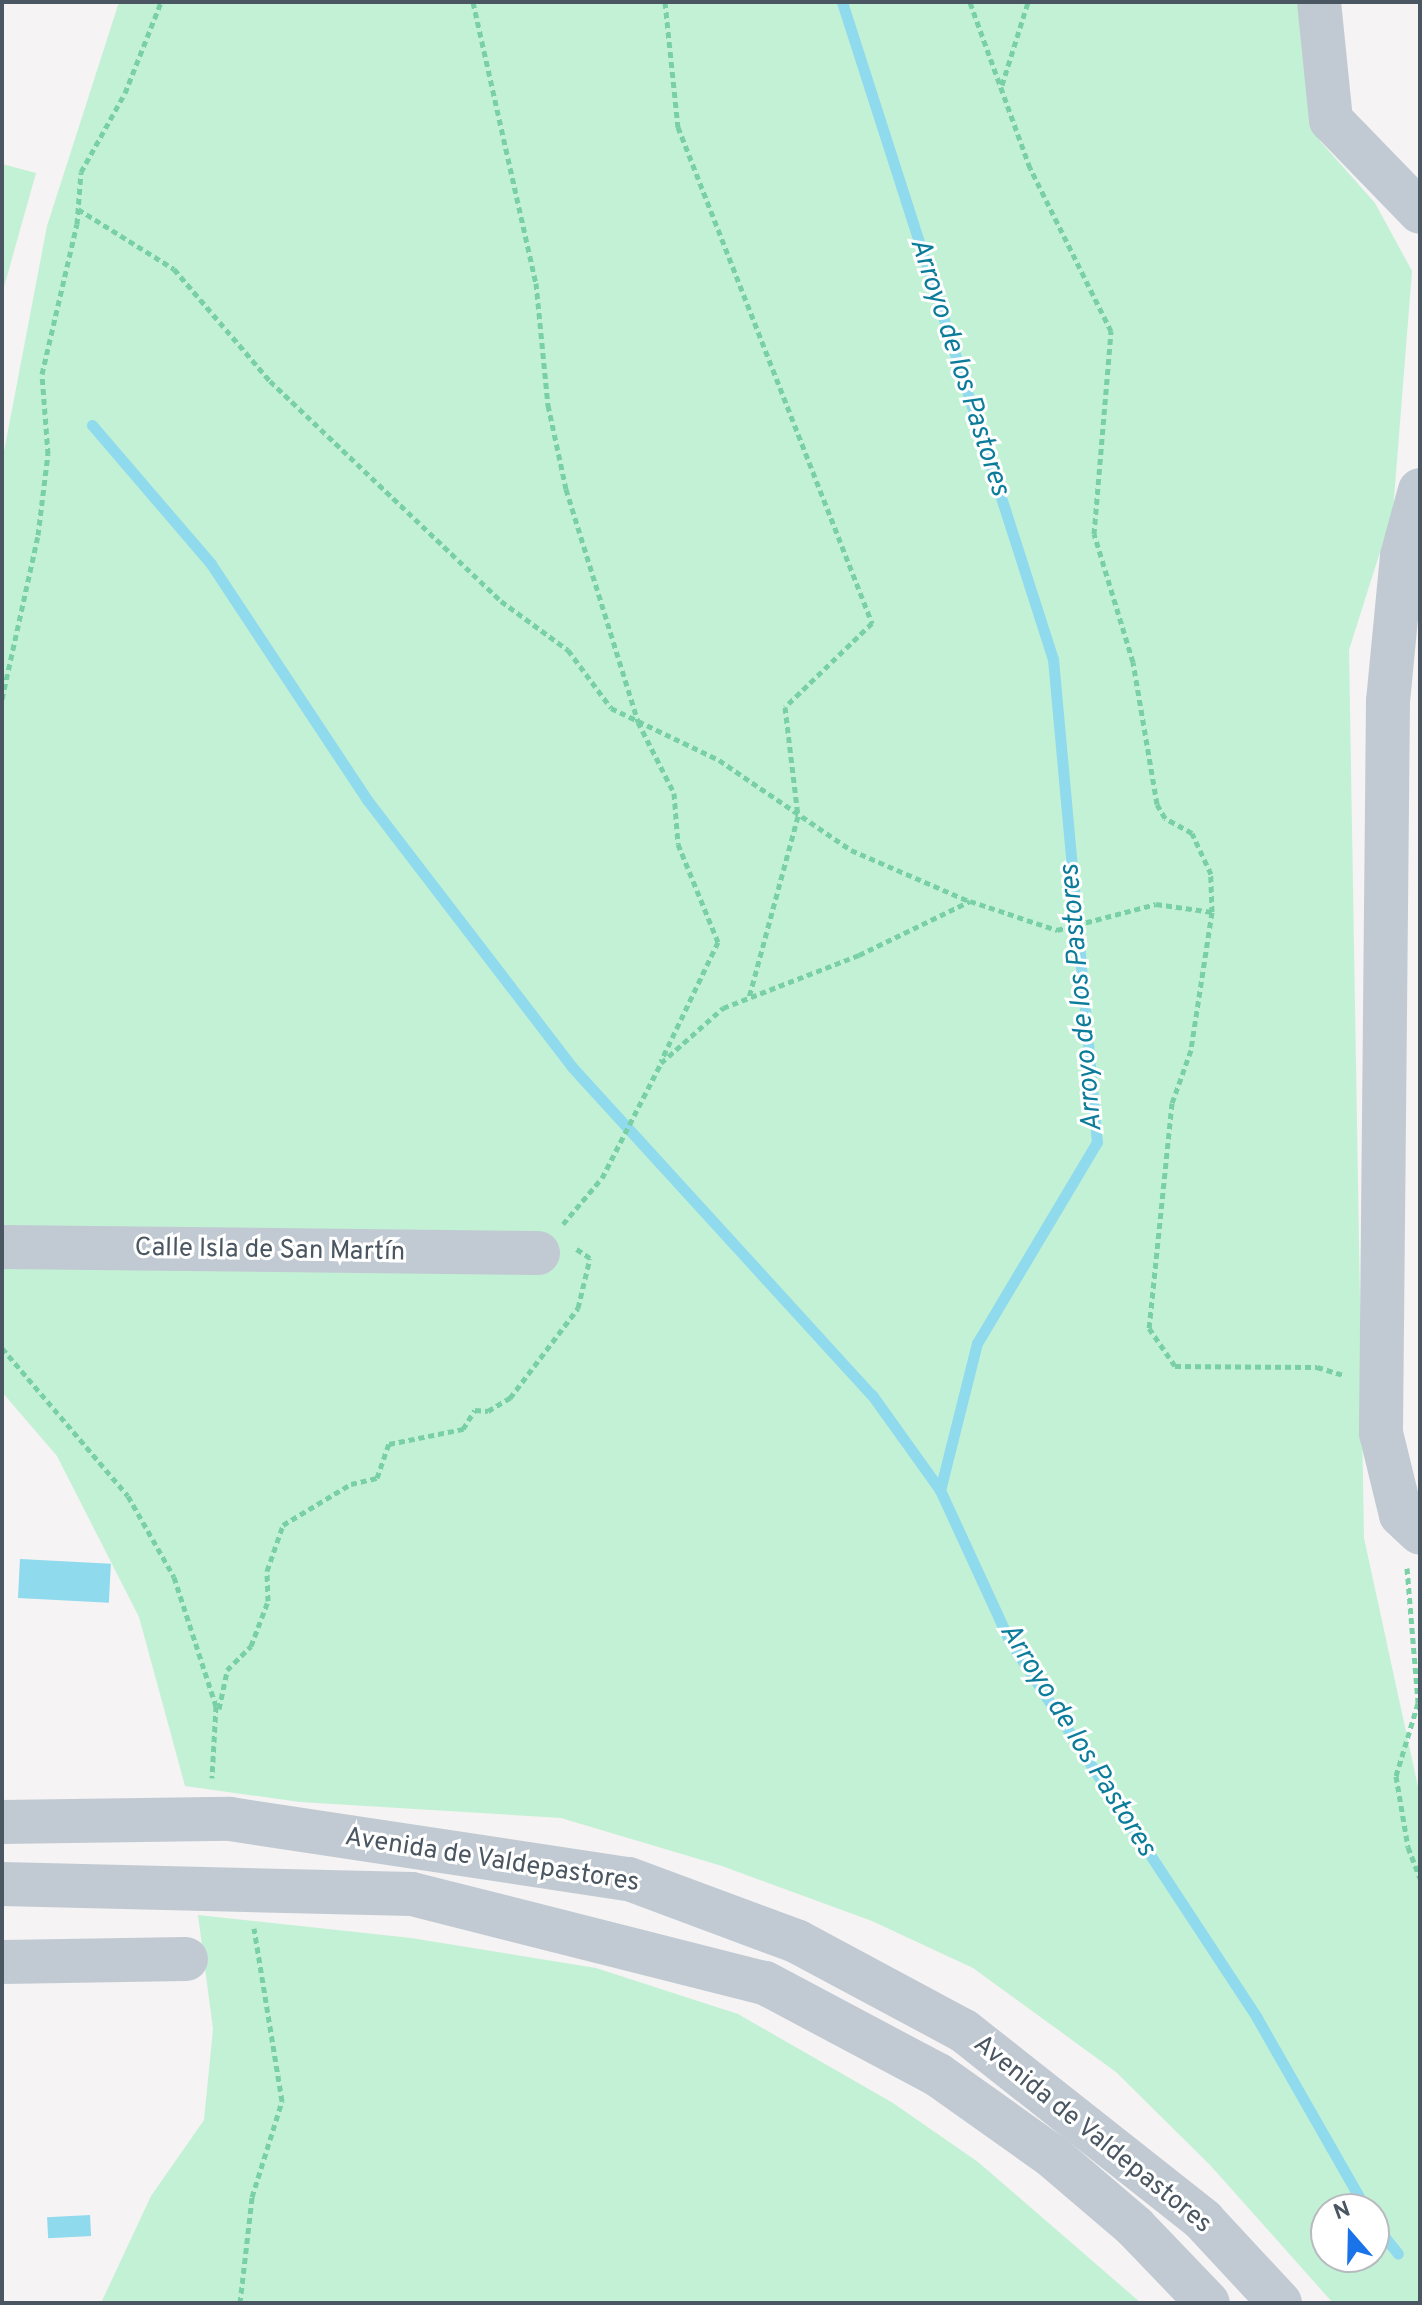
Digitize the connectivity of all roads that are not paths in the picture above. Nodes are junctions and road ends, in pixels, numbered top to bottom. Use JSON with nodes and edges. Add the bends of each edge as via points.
{"nodes":[{"id":1,"x":1319,"y":2,"type":"edge"},
{"id":2,"x":1420,"y":212,"type":"edge"},
{"id":3,"x":1420,"y":490,"type":"edge"},
{"id":4,"x":544,"y":1246,"type":"road end"},
{"id":5,"x":2,"y":1247,"type":"edge"},
{"id":6,"x":1410,"y":1524,"type":"edge"},
{"id":7,"x":2,"y":1822,"type":"edge"},
{"id":8,"x":2,"y":1884,"type":"edge"},
{"id":9,"x":186,"y":1959,"type":"dead end"},
{"id":10,"x":2,"y":1962,"type":"edge"},
{"id":11,"x":1208,"y":2303,"type":"edge"},
{"id":12,"x":1280,"y":2303,"type":"edge"}],
"edges":[{"from":1,"to":2,"type":"street","via":[[1331,120]]},
{"from":3,"to":6,"type":"street","via":[[1402,556],[1387,716],[1381,1433]]},
{"from":4,"to":5,"type":"street","name":"Calle Isla de San Martín"},
{"from":7,"to":12,"type":"street","name":"Avenida de Valdepastores","via":[[230,1819],[613,1877],[798,1942],[964,2031],[1203,2220]]},
{"from":8,"to":11,"type":"street","name":"Avenida de Valdepastores","via":[[412,1894],[765,1983],[938,2075],[1039,2147],[1135,2227]]},
{"from":9,"to":10,"type":"street"}]}
